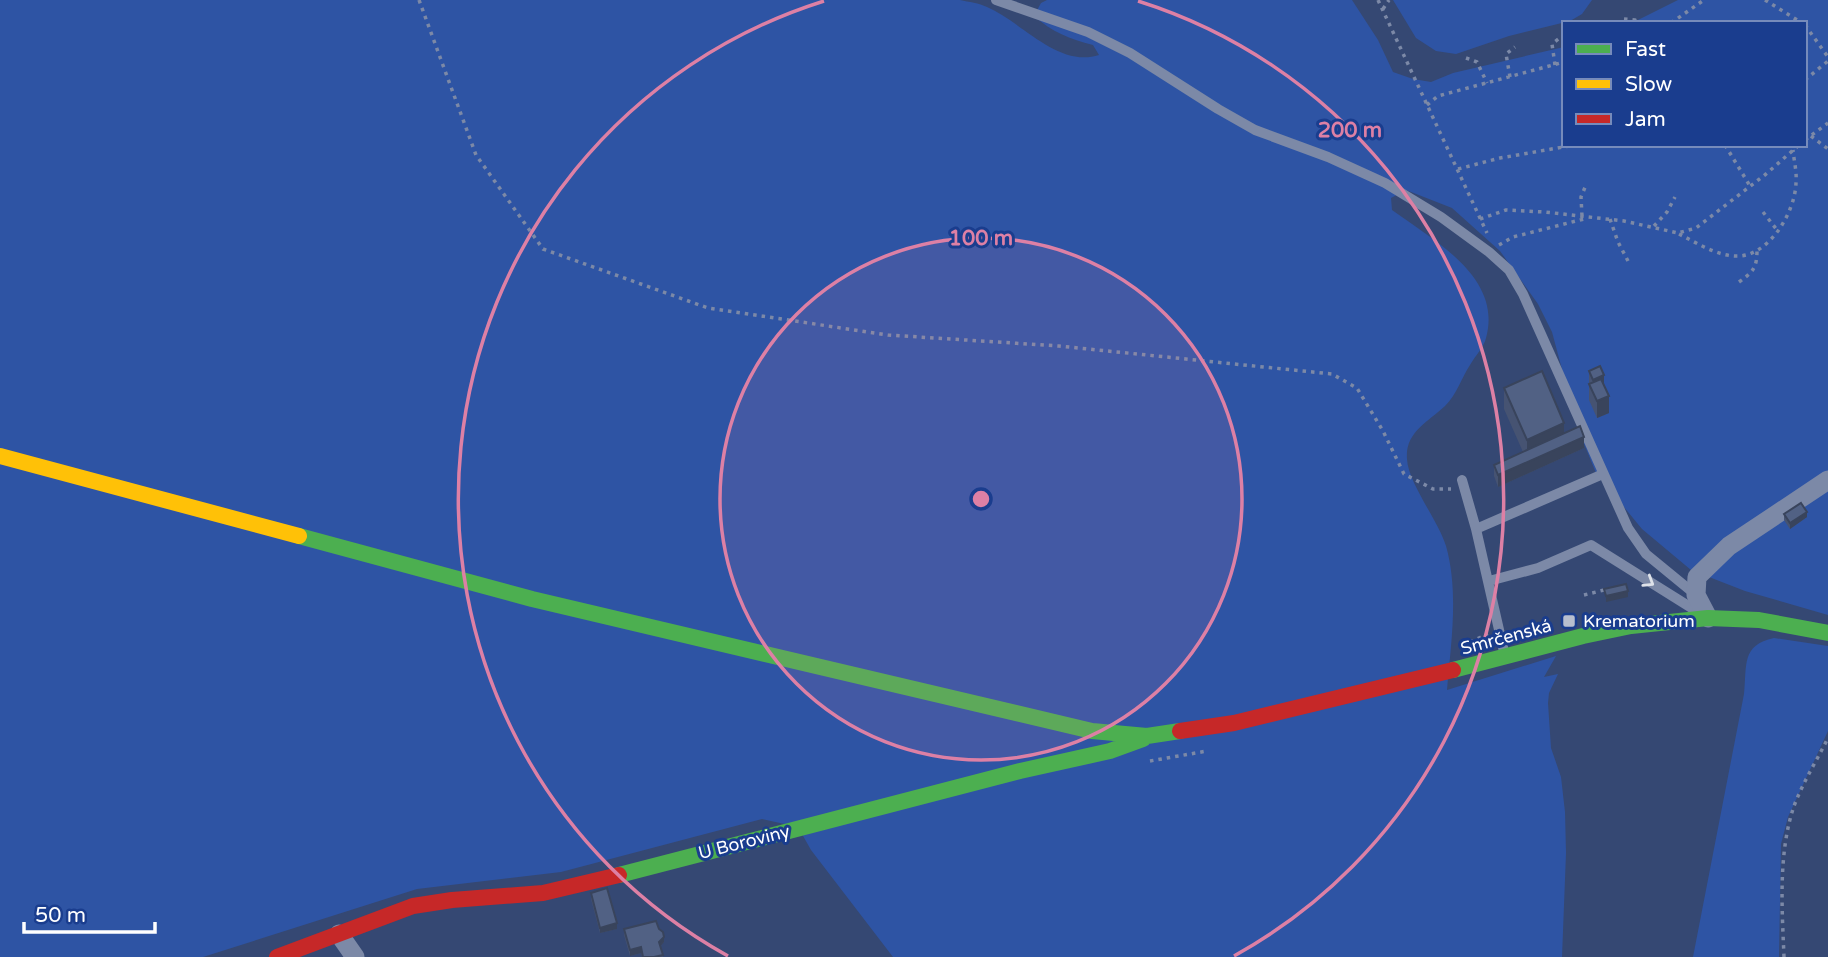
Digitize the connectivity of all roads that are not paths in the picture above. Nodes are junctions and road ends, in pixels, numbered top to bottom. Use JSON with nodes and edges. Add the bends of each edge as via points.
{"nodes":[{"id":1,"x":996,"y":0,"type":"edge"},
{"id":2,"x":0,"y":456,"type":"edge"},
{"id":3,"x":1603,"y":474,"type":"junction"},
{"id":4,"x":1828,"y":480,"type":"edge"},
{"id":5,"x":1463,"y":484,"type":"road end"},
{"id":6,"x":1476,"y":529,"type":"junction"},
{"id":7,"x":1489,"y":581,"type":"junction"},
{"id":8,"x":1696,"y":595,"type":"junction"},
{"id":9,"x":1707,"y":618,"type":"junction"},
{"id":10,"x":1828,"y":633,"type":"edge"},
{"id":11,"x":1505,"y":657,"type":"junction"},
{"id":12,"x":1147,"y":736,"type":"junction"},
{"id":13,"x":339,"y":934,"type":"junction"},
{"id":14,"x":277,"y":957,"type":"edge"},
{"id":15,"x":355,"y":957,"type":"edge"}],
"edges":[{"from":1,"to":3,"type":"lane","via":[[1088,32],[1255,130],[1385,183],[1441,217],[1501,263],[1523,294]]},
{"from":2,"to":12,"type":"street","via":[[532,599],[1055,723]]},
{"from":3,"to":6,"type":"lane"},
{"from":3,"to":8,"type":"lane","via":[[1628,528],[1646,554]]},
{"from":4,"to":8,"type":"street","via":[[1729,547],[1697,577]]},
{"from":5,"to":6,"type":"lane"},
{"from":6,"to":7,"type":"lane"},
{"from":7,"to":9,"type":"lane","one_way":true,"via":[[1538,568],[1591,545]]},
{"from":7,"to":11,"type":"lane"},
{"from":8,"to":9,"type":"street"},
{"from":9,"to":10,"type":"street","name":"Smrčenská","via":[[1759,620]]},
{"from":9,"to":11,"type":"street","name":"Smrčenská","via":[[1631,626]]},
{"from":11,"to":12,"type":"street","name":"Smrčenská","via":[[1234,723]]},
{"from":12,"to":13,"type":"street","name":"U Boroviny","via":[[1110,751],[586,884],[414,906]]},
{"from":13,"to":14,"type":"street","name":"U Boroviny"},
{"from":13,"to":15,"type":"street"}]}
